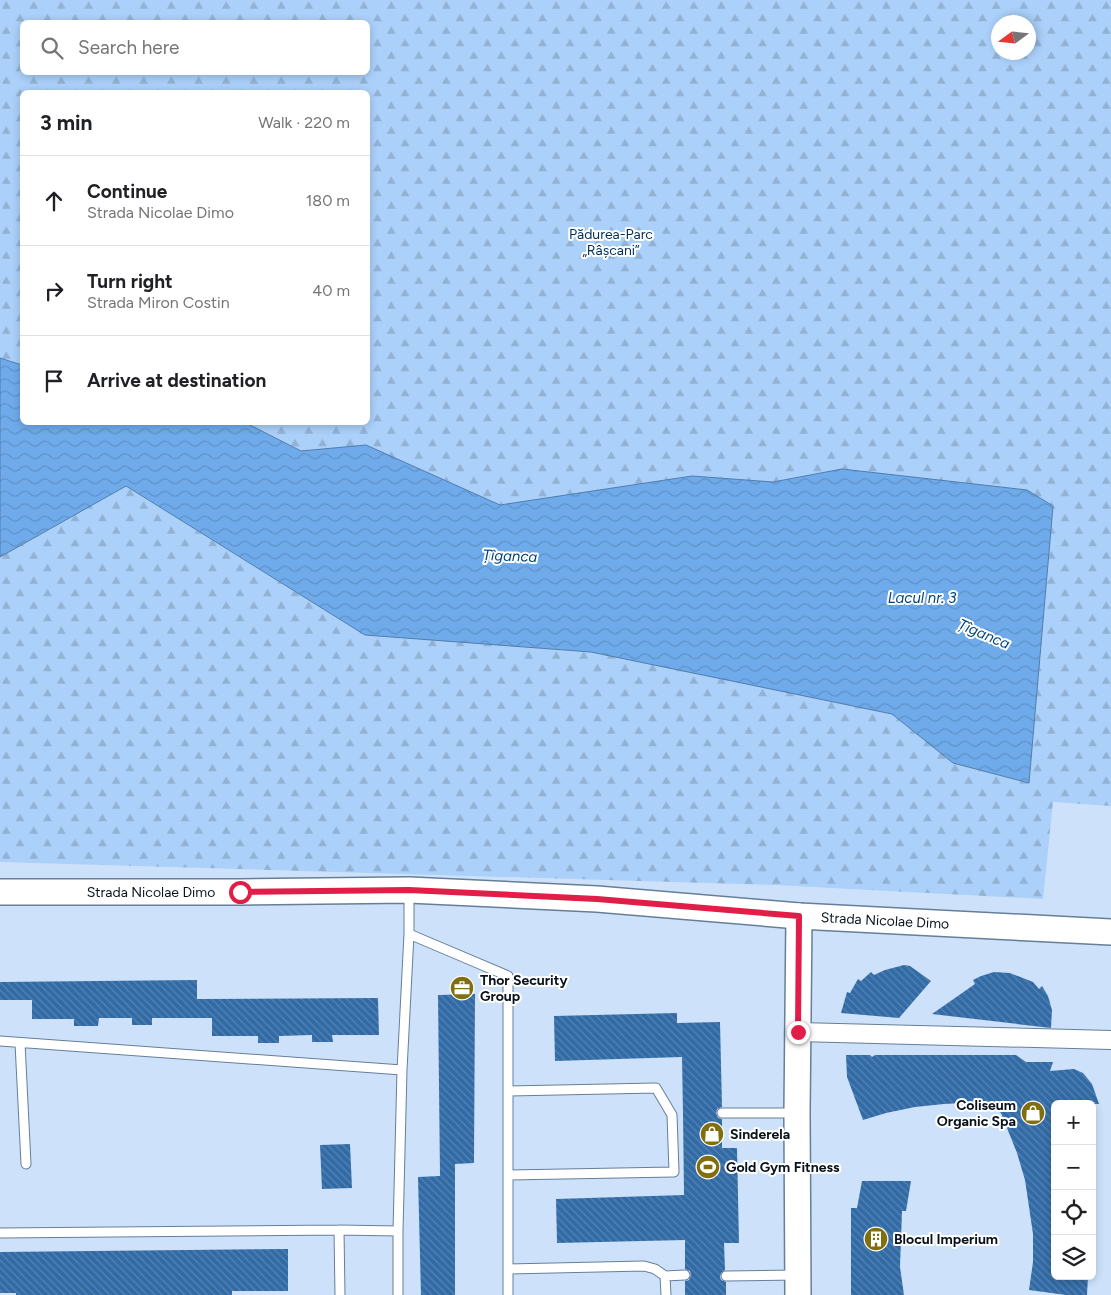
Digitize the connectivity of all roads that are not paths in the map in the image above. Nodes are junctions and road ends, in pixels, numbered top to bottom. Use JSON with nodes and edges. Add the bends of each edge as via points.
{"nodes":[{"id":1,"x":409,"y":890,"type":"junction"},
{"id":2,"x":0,"y":892,"type":"edge"},
{"id":3,"x":799,"y":916,"type":"junction"},
{"id":4,"x":1111,"y":932,"type":"edge"},
{"id":5,"x":409,"y":934,"type":"junction"},
{"id":6,"x":798,"y":1032,"type":"junction"},
{"id":7,"x":1111,"y":1040,"type":"edge"},
{"id":8,"x":0,"y":1041,"type":"edge"},
{"id":9,"x":20,"y":1043,"type":"junction"},
{"id":10,"x":402,"y":1070,"type":"junction"},
{"id":11,"x":509,"y":1091,"type":"junction"},
{"id":12,"x":797,"y":1113,"type":"junction"},
{"id":13,"x":683,"y":1114,"type":"dead end"},
{"id":14,"x":722,"y":1114,"type":"dead end"},
{"id":15,"x":672,"y":1115,"type":"junction"},
{"id":16,"x":26,"y":1164,"type":"dead end"},
{"id":17,"x":509,"y":1175,"type":"junction"},
{"id":18,"x":339,"y":1230,"type":"junction"},
{"id":19,"x":398,"y":1231,"type":"junction"},
{"id":20,"x":0,"y":1233,"type":"edge"},
{"id":21,"x":508,"y":1269,"type":"junction"},
{"id":22,"x":685,"y":1275,"type":"dead end"},
{"id":23,"x":664,"y":1276,"type":"junction"},
{"id":24,"x":726,"y":1276,"type":"dead end"},
{"id":25,"x":798,"y":1285,"type":"edge"},
{"id":26,"x":340,"y":1295,"type":"edge"},
{"id":27,"x":398,"y":1295,"type":"edge"},
{"id":28,"x":508,"y":1295,"type":"edge"},
{"id":29,"x":666,"y":1295,"type":"edge"}],
"edges":[{"from":1,"to":2,"type":"main road","name":"Strada Nicolae Dimo"},
{"from":1,"to":3,"type":"main road","name":"Strada Nicolae Dimo","via":[[597,899]]},
{"from":1,"to":5,"type":"lane"},
{"from":3,"to":4,"type":"main road","name":"Strada Nicolae Dimo"},
{"from":3,"to":6,"type":"main road"},
{"from":5,"to":10,"type":"lane"},
{"from":5,"to":11,"type":"lane","via":[[508,976]]},
{"from":6,"to":7,"type":"street"},
{"from":6,"to":12,"type":"main road"},
{"from":8,"to":9,"type":"lane"},
{"from":9,"to":10,"type":"lane"},
{"from":9,"to":16,"type":"lane"},
{"from":10,"to":19,"type":"lane"},
{"from":11,"to":15,"type":"lane","via":[[656,1088]]},
{"from":11,"to":17,"type":"lane"},
{"from":12,"to":14,"type":"lane"},
{"from":12,"to":25,"type":"main road"},
{"from":13,"to":15,"type":"lane"},
{"from":15,"to":17,"type":"lane","via":[[674,1172]]},
{"from":17,"to":21,"type":"lane"},
{"from":18,"to":19,"type":"lane"},
{"from":18,"to":20,"type":"lane"},
{"from":18,"to":26,"type":"lane"},
{"from":19,"to":27,"type":"lane"},
{"from":21,"to":23,"type":"lane","via":[[644,1266]]},
{"from":21,"to":28,"type":"lane"},
{"from":22,"to":23,"type":"lane"},
{"from":23,"to":29,"type":"lane"},
{"from":24,"to":25,"type":"lane"}]}
